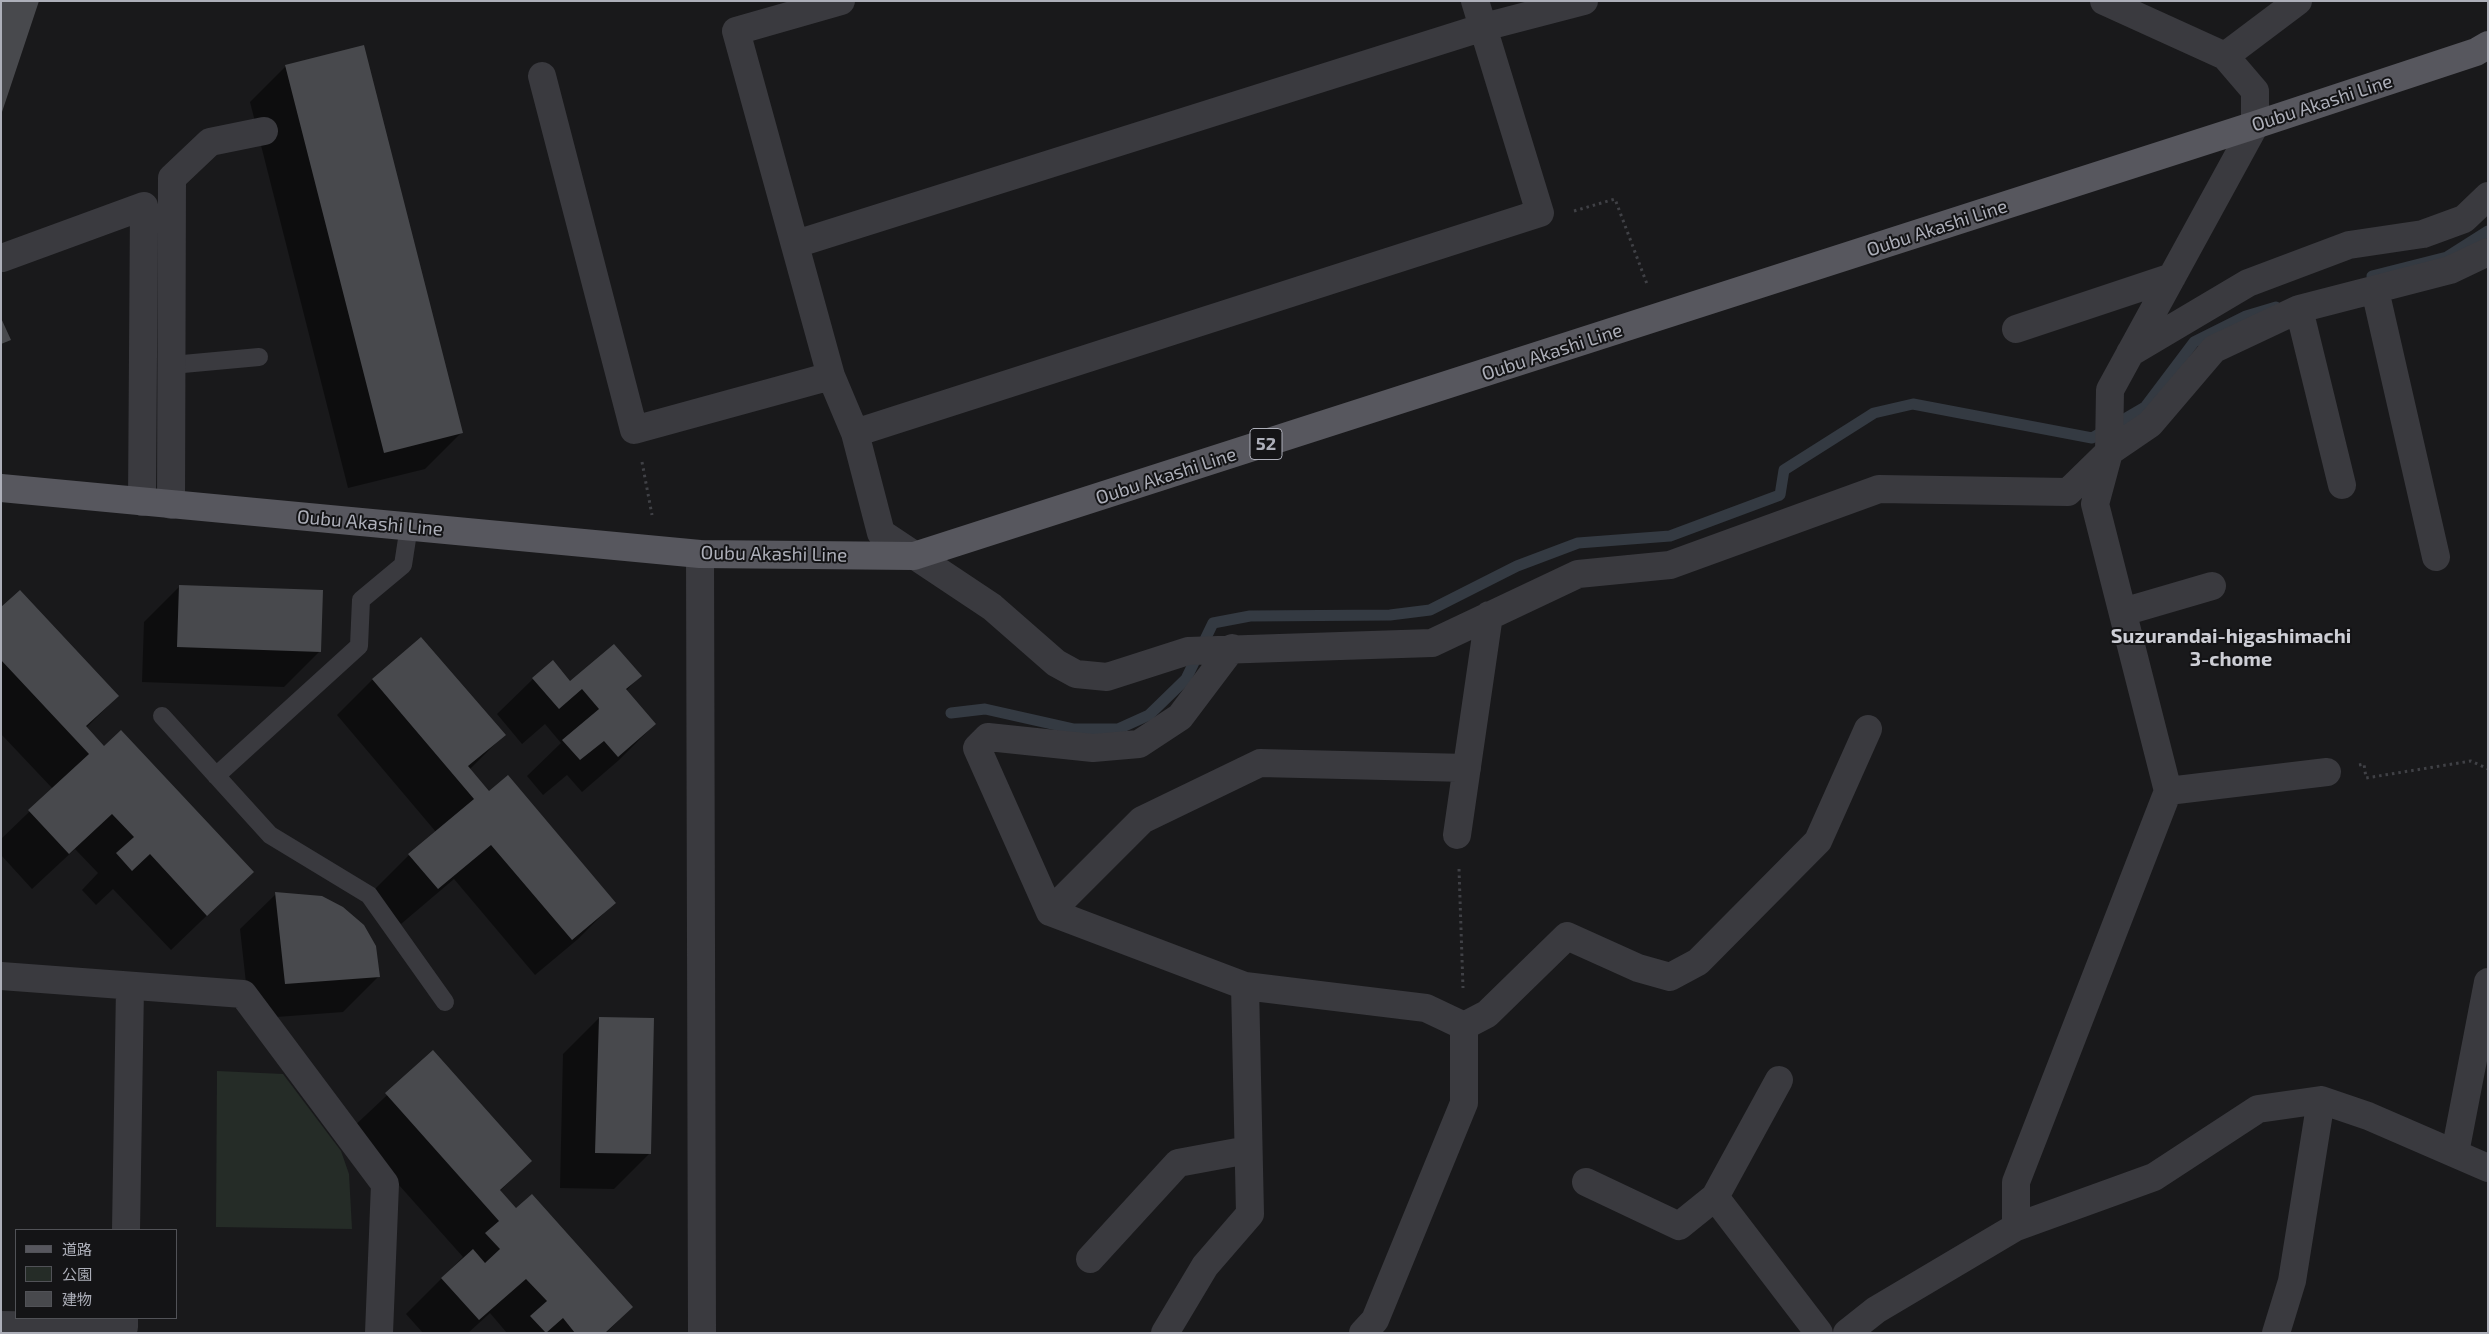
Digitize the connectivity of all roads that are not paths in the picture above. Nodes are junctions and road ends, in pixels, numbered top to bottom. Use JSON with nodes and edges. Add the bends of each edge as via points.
{"nodes":[{"id":1,"x":841,"y":1,"type":"edge"},
{"id":2,"x":1474,"y":1,"type":"edge"},
{"id":3,"x":1584,"y":1,"type":"edge"},
{"id":4,"x":2104,"y":1,"type":"edge"},
{"id":5,"x":2298,"y":1,"type":"edge"},
{"id":6,"x":1484,"y":27,"type":"junction"},
{"id":7,"x":2488,"y":45,"type":"edge"},
{"id":8,"x":2225,"y":56,"type":"junction"},
{"id":9,"x":542,"y":76,"type":"dead end"},
{"id":10,"x":2255,"y":125,"type":"junction"},
{"id":11,"x":264,"y":131,"type":"dead end"},
{"id":12,"x":2488,"y":196,"type":"edge"},
{"id":13,"x":796,"y":244,"type":"junction"},
{"id":14,"x":2488,"y":252,"type":"edge"},
{"id":15,"x":2,"y":258,"type":"edge"},
{"id":16,"x":2172,"y":277,"type":"junction"},
{"id":17,"x":2375,"y":290,"type":"junction"},
{"id":18,"x":2299,"y":309,"type":"junction"},
{"id":19,"x":2016,"y":329,"type":"dead end"},
{"id":20,"x":2130,"y":353,"type":"junction"},
{"id":21,"x":260,"y":357,"type":"dead end"},
{"id":22,"x":172,"y":365,"type":"junction"},
{"id":23,"x":831,"y":376,"type":"junction"},
{"id":24,"x":855,"y":433,"type":"junction"},
{"id":25,"x":2109,"y":452,"type":"junction"},
{"id":26,"x":2342,"y":485,"type":"dead end"},
{"id":27,"x":1,"y":488,"type":"edge"},
{"id":28,"x":142,"y":502,"type":"junction"},
{"id":29,"x":171,"y":505,"type":"junction"},
{"id":30,"x":409,"y":526,"type":"junction"},
{"id":31,"x":700,"y":554,"type":"junction"},
{"id":32,"x":914,"y":556,"type":"junction"},
{"id":33,"x":2436,"y":557,"type":"dead end"},
{"id":34,"x":2212,"y":586,"type":"dead end"},
{"id":35,"x":2123,"y":612,"type":"junction"},
{"id":36,"x":1489,"y":616,"type":"junction"},
{"id":37,"x":1210,"y":649,"type":"junction"},
{"id":38,"x":162,"y":716,"type":"dead end"},
{"id":39,"x":1868,"y":730,"type":"dead end"},
{"id":40,"x":1467,"y":768,"type":"junction"},
{"id":41,"x":2326,"y":772,"type":"road end"},
{"id":42,"x":216,"y":776,"type":"junction"},
{"id":43,"x":2168,"y":791,"type":"junction"},
{"id":44,"x":1458,"y":835,"type":"road end"},
{"id":45,"x":1050,"y":912,"type":"junction"},
{"id":46,"x":1,"y":976,"type":"edge"},
{"id":47,"x":2488,"y":982,"type":"edge"},
{"id":48,"x":1245,"y":986,"type":"junction"},
{"id":49,"x":130,"y":987,"type":"junction"},
{"id":50,"x":445,"y":1002,"type":"dead end"},
{"id":51,"x":1464,"y":1026,"type":"junction"},
{"id":52,"x":1779,"y":1080,"type":"dead end"},
{"id":53,"x":2321,"y":1100,"type":"junction"},
{"id":54,"x":1248,"y":1150,"type":"junction"},
{"id":55,"x":2455,"y":1153,"type":"junction"},
{"id":56,"x":2488,"y":1168,"type":"edge"},
{"id":57,"x":1586,"y":1182,"type":"dead end"},
{"id":58,"x":1715,"y":1197,"type":"junction"},
{"id":59,"x":2016,"y":1227,"type":"junction"},
{"id":60,"x":126,"y":1229,"type":"edge"},
{"id":61,"x":1090,"y":1259,"type":"dead end"},
{"id":62,"x":124,"y":1319,"type":"edge"},
{"id":63,"x":1,"y":1325,"type":"edge"},
{"id":64,"x":379,"y":1333,"type":"edge"},
{"id":65,"x":702,"y":1333,"type":"edge"},
{"id":66,"x":1166,"y":1333,"type":"edge"},
{"id":67,"x":1363,"y":1333,"type":"edge"},
{"id":68,"x":1819,"y":1333,"type":"edge"},
{"id":69,"x":1847,"y":1333,"type":"edge"},
{"id":70,"x":2276,"y":1333,"type":"edge"}],
"edges":[{"from":1,"to":13,"type":"street","via":[[736,30]]},
{"from":2,"to":6,"type":"street"},
{"from":3,"to":6,"type":"street"},
{"from":4,"to":8,"type":"street"},
{"from":5,"to":8,"type":"street"},
{"from":6,"to":13,"type":"street"},
{"from":6,"to":24,"type":"street","via":[[1540,213]]},
{"from":7,"to":10,"type":"main road","name":"Oubu Akashi Line","number":"52","via":[[2476,52]]},
{"from":8,"to":10,"type":"street","via":[[2255,91]]},
{"from":9,"to":23,"type":"street","via":[[634,430]]},
{"from":10,"to":16,"type":"street"},
{"from":10,"to":32,"type":"main road","name":"Oubu Akashi Line","number":"52"},
{"from":11,"to":22,"type":"street","via":[[210,142],[172,178]]},
{"from":12,"to":20,"type":"street","via":[[2464,219],[2423,234],[2349,245],[2248,283]]},
{"from":13,"to":23,"type":"street"},
{"from":14,"to":17,"type":"street","via":[[2450,270]]},
{"from":15,"to":28,"type":"street","via":[[144,206]]},
{"from":16,"to":19,"type":"street"},
{"from":16,"to":20,"type":"street"},
{"from":17,"to":18,"type":"street"},
{"from":17,"to":33,"type":"street"},
{"from":18,"to":25,"type":"street","via":[[2214,349],[2150,424]]},
{"from":18,"to":26,"type":"street"},
{"from":20,"to":25,"type":"street","via":[[2110,390]]},
{"from":21,"to":22,"type":"lane"},
{"from":22,"to":29,"type":"street"},
{"from":23,"to":24,"type":"street"},
{"from":24,"to":32,"type":"street","via":[[881,533]]},
{"from":25,"to":35,"type":"street","via":[[2095,504]]},
{"from":25,"to":36,"type":"street","via":[[2068,492],[1879,489],[1670,565],[1578,574]]},
{"from":27,"to":28,"type":"main road","name":"Oubu Akashi Line","number":"52"},
{"from":28,"to":29,"type":"main road","name":"Oubu Akashi Line","number":"52"},
{"from":29,"to":30,"type":"main road","name":"Oubu Akashi Line","number":"52"},
{"from":30,"to":31,"type":"main road","name":"Oubu Akashi Line","number":"52"},
{"from":30,"to":42,"type":"lane","via":[[403,565],[361,600],[359,646]]},
{"from":31,"to":32,"type":"main road","name":"Oubu Akashi Line","number":"52"},
{"from":31,"to":65,"type":"street"},
{"from":32,"to":37,"type":"street","via":[[992,607],[1056,663],[1076,674],[1107,677]]},
{"from":34,"to":35,"type":"street"},
{"from":35,"to":43,"type":"street"},
{"from":36,"to":37,"type":"street","via":[[1432,643]]},
{"from":36,"to":40,"type":"street"},
{"from":37,"to":45,"type":"street","via":[[1180,717],[1139,744],[1093,748],[988,737],[978,748]]},
{"from":38,"to":42,"type":"lane"},
{"from":39,"to":51,"type":"street","via":[[1818,841],[1698,962],[1670,977],[1638,968],[1567,936],[1487,1014]]},
{"from":40,"to":44,"type":"street"},
{"from":40,"to":45,"type":"street","via":[[1260,764],[1142,820]]},
{"from":41,"to":43,"type":"street"},
{"from":42,"to":50,"type":"lane","via":[[270,835],[369,896]]},
{"from":43,"to":59,"type":"street","via":[[2016,1182]]},
{"from":45,"to":48,"type":"street"},
{"from":46,"to":49,"type":"street"},
{"from":47,"to":55,"type":"street"},
{"from":48,"to":51,"type":"street","via":[[1426,1008]]},
{"from":48,"to":54,"type":"street"},
{"from":49,"to":60,"type":"street"},
{"from":49,"to":64,"type":"street","via":[[243,994],[385,1184]]},
{"from":51,"to":67,"type":"street","via":[[1464,1103],[1375,1320]]},
{"from":52,"to":58,"type":"street"},
{"from":53,"to":55,"type":"street"},
{"from":53,"to":59,"type":"street","via":[[2258,1108],[2154,1177]]},
{"from":53,"to":70,"type":"street","via":[[2292,1281]]},
{"from":54,"to":61,"type":"street","via":[[1178,1163]]},
{"from":54,"to":66,"type":"street","via":[[1250,1214],[1205,1266]]},
{"from":55,"to":56,"type":"street"},
{"from":57,"to":58,"type":"street","via":[[1679,1226]]},
{"from":58,"to":68,"type":"street"},
{"from":59,"to":69,"type":"street","via":[[1876,1310]]},
{"from":62,"to":63,"type":"street","via":[[124,1327]]}]}
